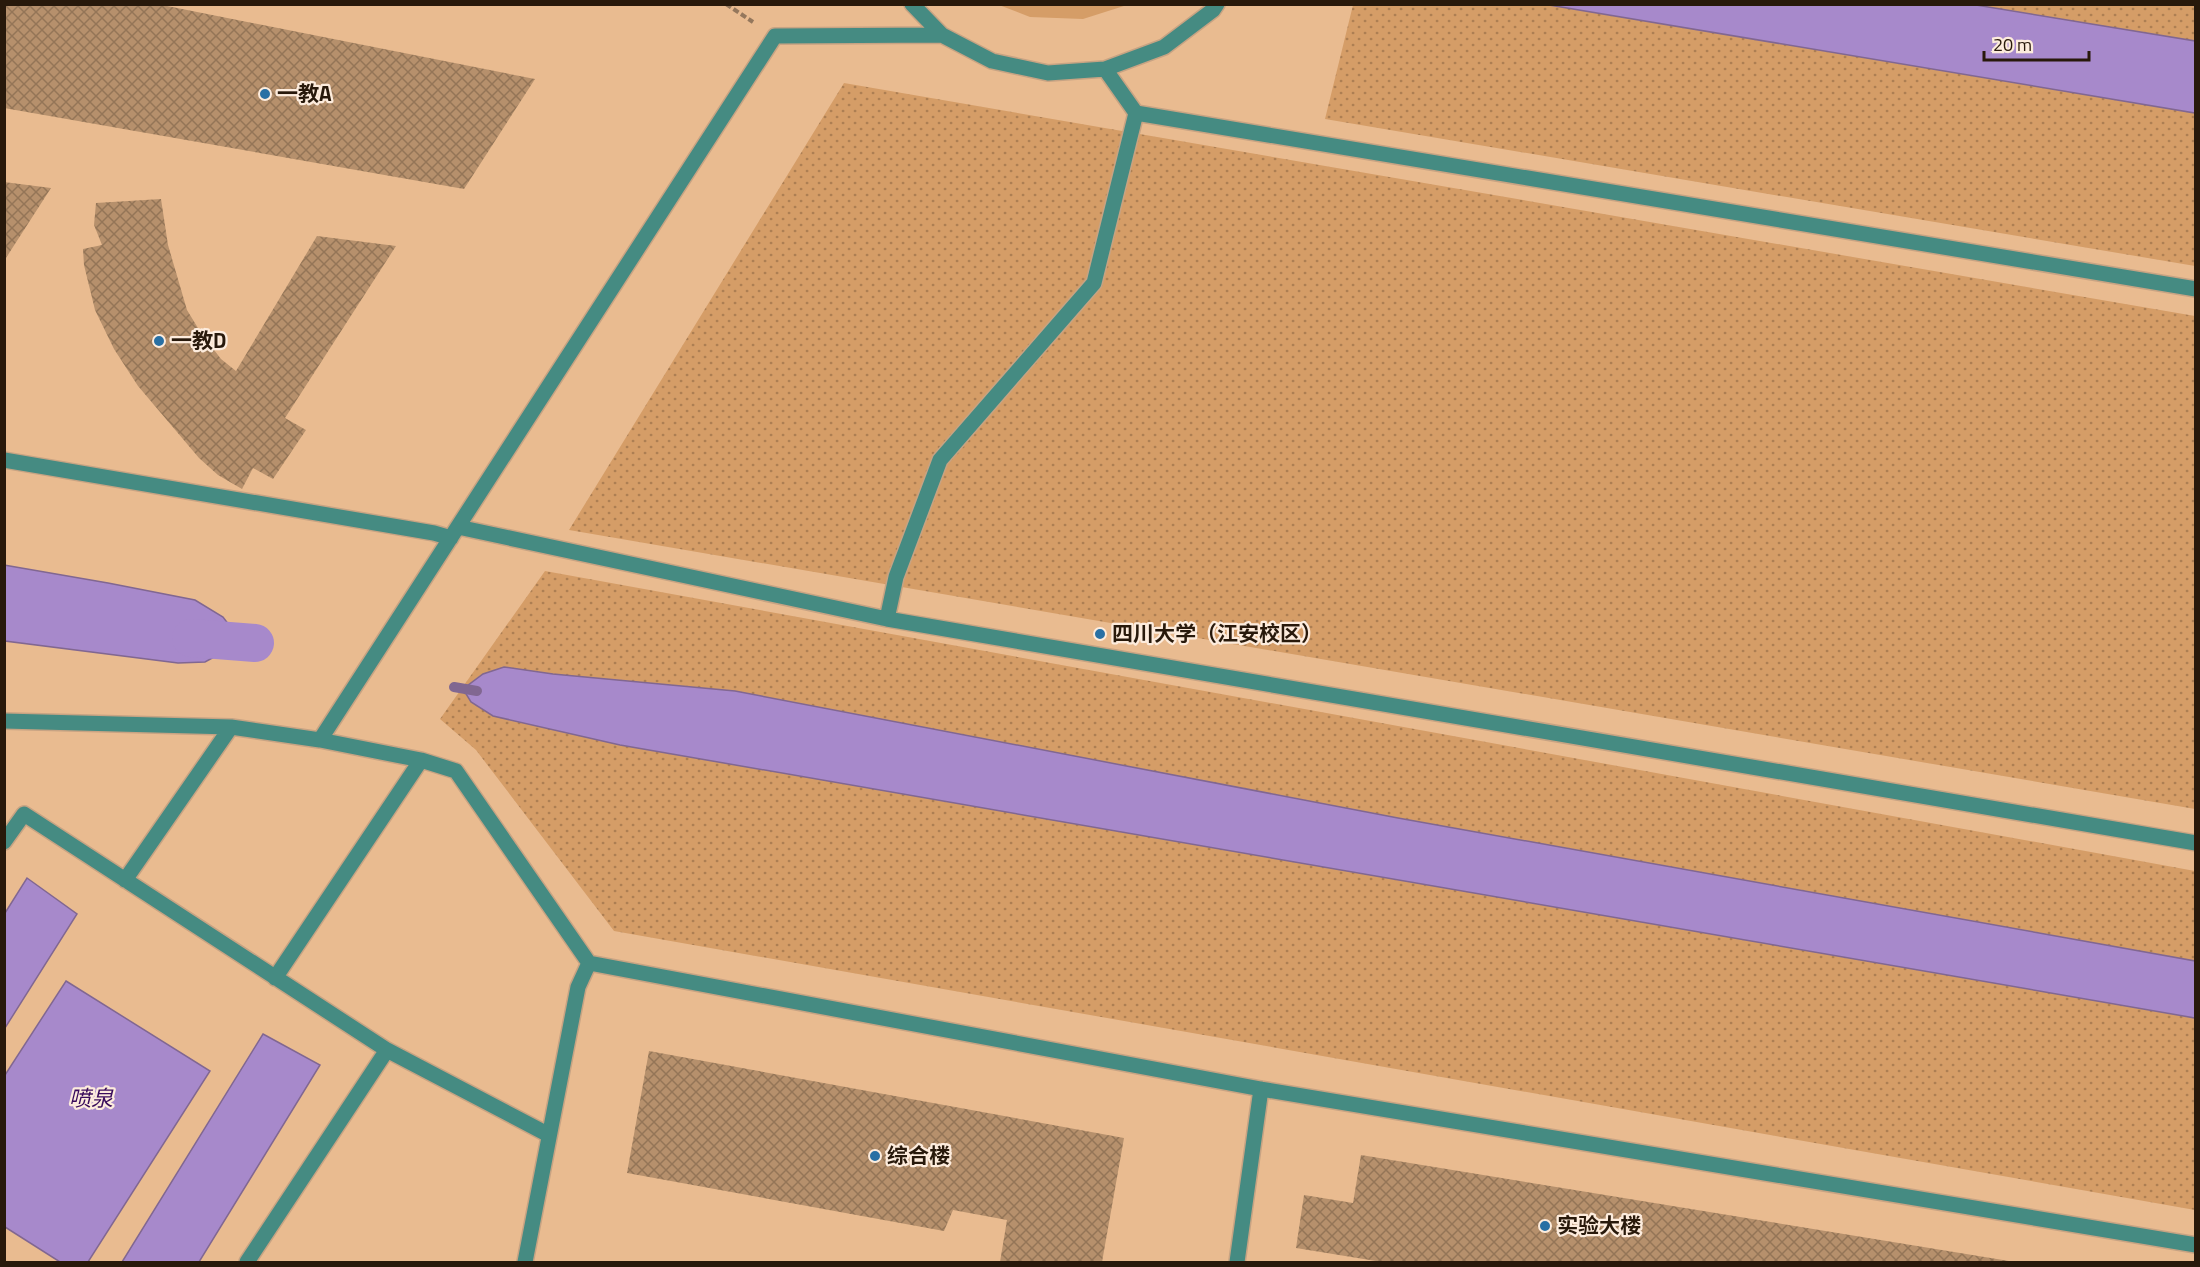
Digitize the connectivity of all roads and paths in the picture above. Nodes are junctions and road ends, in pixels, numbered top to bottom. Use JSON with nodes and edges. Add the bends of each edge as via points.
{"nodes":[{"id":1,"x":726,"y":4,"type":"edge"},
{"id":2,"x":912,"y":4,"type":"edge"},
{"id":3,"x":1217,"y":4,"type":"edge"},
{"id":4,"x":942,"y":34,"type":"junction"},
{"id":5,"x":775,"y":36,"type":"junction"},
{"id":6,"x":1105,"y":69,"type":"junction"},
{"id":7,"x":1136,"y":113,"type":"junction"},
{"id":8,"x":2196,"y":289,"type":"edge"},
{"id":9,"x":4,"y":460,"type":"edge"},
{"id":10,"x":454,"y":532,"type":"junction"},
{"id":11,"x":887,"y":619,"type":"junction"},
{"id":12,"x":4,"y":721,"type":"edge"},
{"id":13,"x":231,"y":727,"type":"junction"},
{"id":14,"x":320,"y":740,"type":"junction"},
{"id":15,"x":422,"y":760,"type":"junction"},
{"id":16,"x":4,"y":842,"type":"edge"},
{"id":17,"x":2196,"y":843,"type":"edge"},
{"id":18,"x":125,"y":880,"type":"junction"},
{"id":19,"x":589,"y":963,"type":"junction"},
{"id":20,"x":275,"y":978,"type":"junction"},
{"id":21,"x":387,"y":1050,"type":"junction"},
{"id":22,"x":1261,"y":1089,"type":"junction"},
{"id":23,"x":549,"y":1135,"type":"junction"},
{"id":24,"x":2196,"y":1245,"type":"edge"},
{"id":25,"x":247,"y":1263,"type":"edge"},
{"id":26,"x":525,"y":1263,"type":"edge"},
{"id":27,"x":1237,"y":1263,"type":"edge"}],
"edges":[{"from":1,"to":5,"type":"path"},
{"from":2,"to":4,"type":"street"},
{"from":3,"to":6,"type":"street","via":[[1164,47]]},
{"from":4,"to":5,"type":"street"},
{"from":4,"to":6,"type":"street","via":[[992,61],[1048,73]]},
{"from":5,"to":10,"type":"street"},
{"from":6,"to":7,"type":"street"},
{"from":7,"to":8,"type":"street"},
{"from":7,"to":11,"type":"street","via":[[1094,283],[940,460],[896,577]]},
{"from":9,"to":10,"type":"street","via":[[434,533]]},
{"from":10,"to":11,"type":"street"},
{"from":10,"to":14,"type":"street"},
{"from":11,"to":17,"type":"street"},
{"from":12,"to":13,"type":"street"},
{"from":13,"to":14,"type":"street"},
{"from":13,"to":18,"type":"street"},
{"from":14,"to":15,"type":"street"},
{"from":15,"to":19,"type":"street","via":[[456,771]]},
{"from":15,"to":20,"type":"street"},
{"from":16,"to":18,"type":"street","via":[[24,814]]},
{"from":18,"to":20,"type":"street"},
{"from":19,"to":22,"type":"street"},
{"from":19,"to":23,"type":"street","via":[[578,987]]},
{"from":20,"to":21,"type":"street"},
{"from":21,"to":23,"type":"street"},
{"from":21,"to":25,"type":"street"},
{"from":22,"to":24,"type":"street"},
{"from":22,"to":27,"type":"street"},
{"from":23,"to":26,"type":"street"}]}
